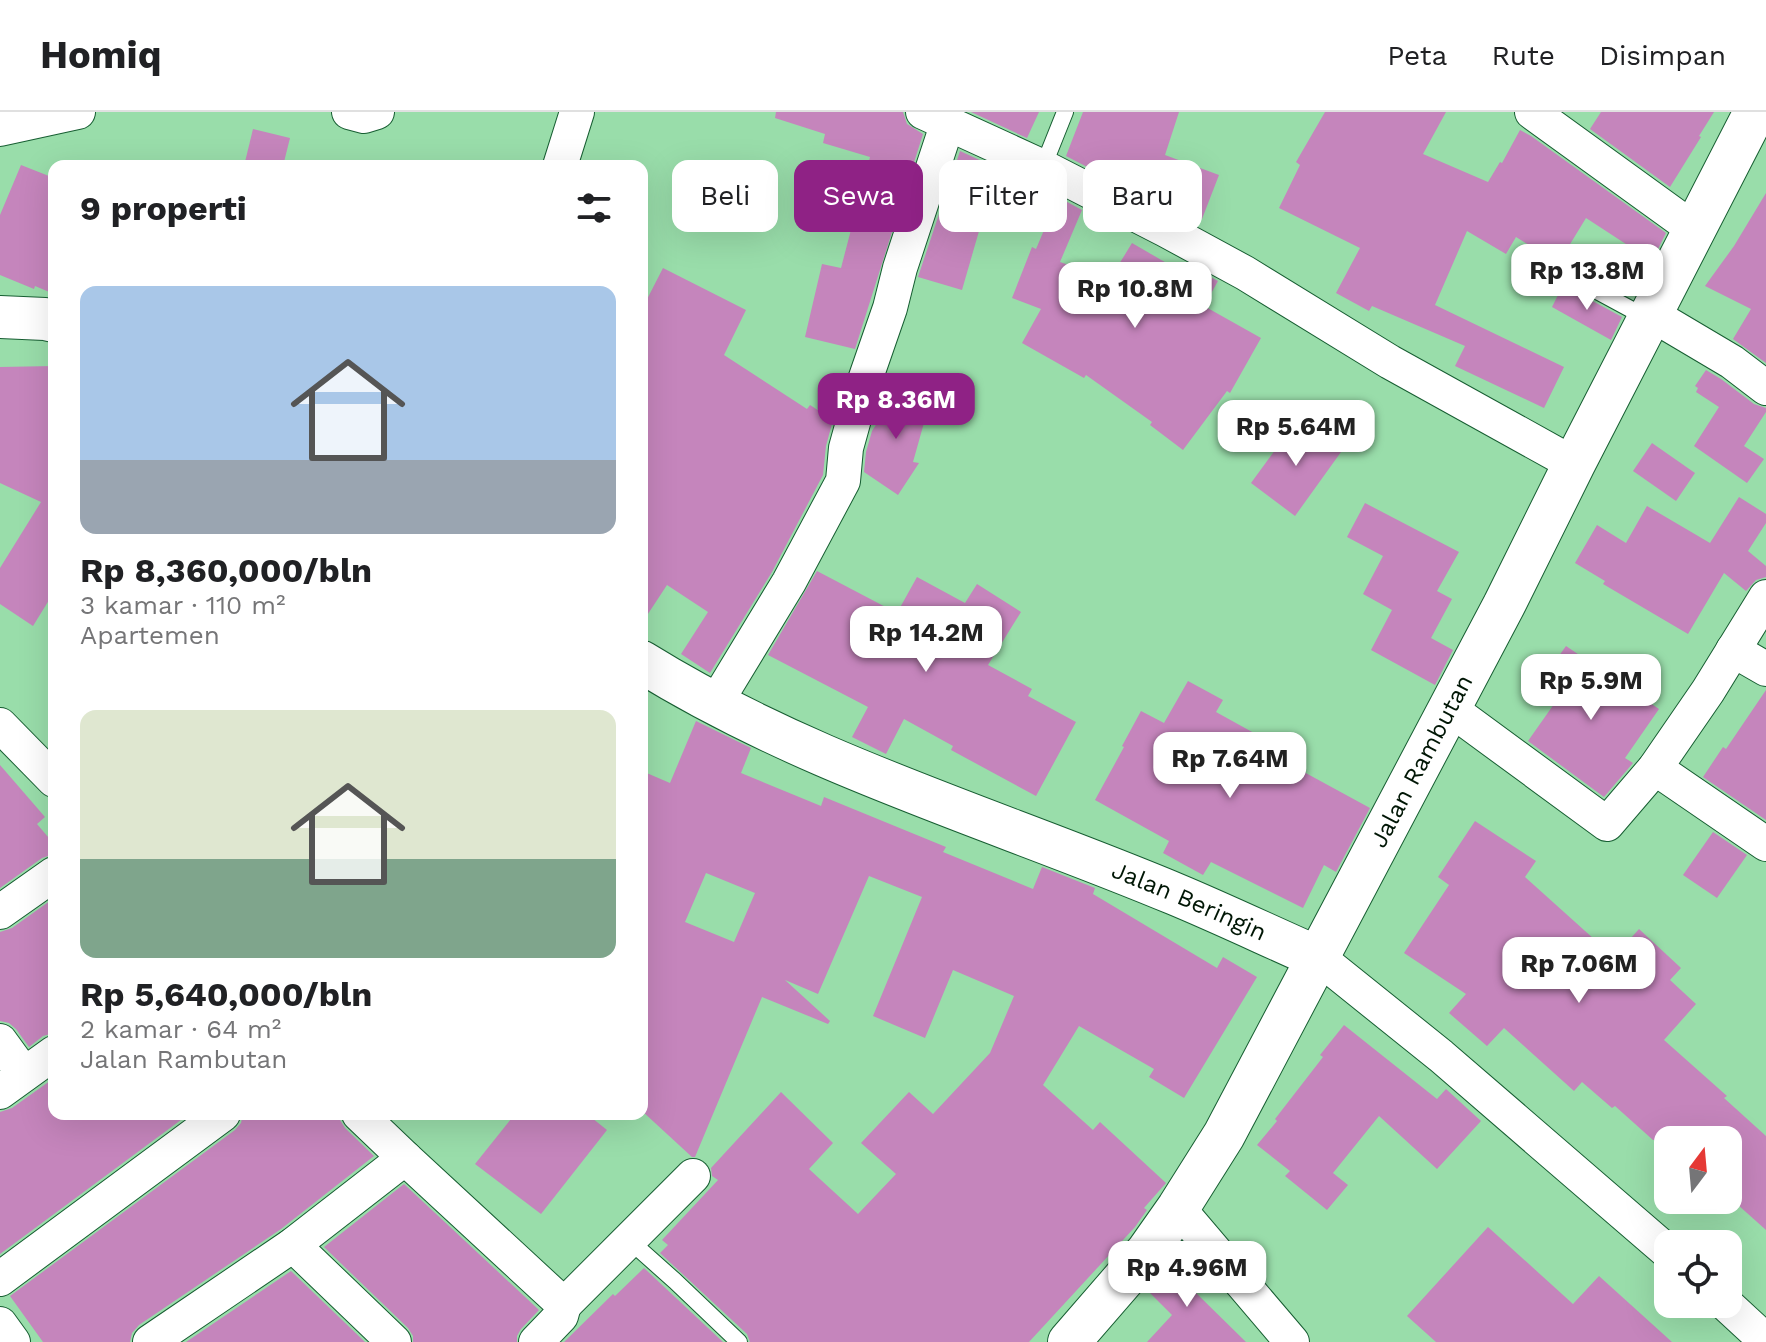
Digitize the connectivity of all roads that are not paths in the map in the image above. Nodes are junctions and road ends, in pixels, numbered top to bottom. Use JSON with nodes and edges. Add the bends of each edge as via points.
{"nodes":[{"id":1,"x":78,"y":112,"type":"edge"},
{"id":2,"x":349,"y":112,"type":"edge"},
{"id":3,"x":377,"y":112,"type":"edge"},
{"id":4,"x":577,"y":112,"type":"edge"},
{"id":5,"x":1065,"y":112,"type":"edge"},
{"id":6,"x":1532,"y":112,"type":"edge"},
{"id":7,"x":1755,"y":112,"type":"edge"},
{"id":8,"x":935,"y":117,"type":"edge"},
{"id":9,"x":0,"y":129,"type":"edge"},
{"id":10,"x":562,"y":160,"type":"edge"},
{"id":11,"x":1028,"y":160,"type":"edge"},
{"id":12,"x":1046,"y":160,"type":"edge"},
{"id":13,"x":1067,"y":180,"type":"edge"},
{"id":14,"x":1695,"y":230,"type":"junction"},
{"id":15,"x":1551,"y":266,"type":"dead end"},
{"id":16,"x":1650,"y":316,"type":"junction"},
{"id":17,"x":0,"y":317,"type":"edge"},
{"id":18,"x":48,"y":320,"type":"edge"},
{"id":19,"x":1766,"y":388,"type":"edge"},
{"id":20,"x":1574,"y":464,"type":"junction"},
{"id":21,"x":1766,"y":597,"type":"edge"},
{"id":22,"x":1733,"y":650,"type":"junction"},
{"id":23,"x":648,"y":665,"type":"edge"},
{"id":24,"x":1766,"y":669,"type":"edge"},
{"id":25,"x":715,"y":704,"type":"junction"},
{"id":26,"x":1449,"y":708,"type":"junction"},
{"id":27,"x":0,"y":725,"type":"edge"},
{"id":28,"x":1655,"y":768,"type":"junction"},
{"id":29,"x":48,"y":774,"type":"edge"},
{"id":30,"x":1766,"y":844,"type":"edge"},
{"id":31,"x":48,"y":878,"type":"edge"},
{"id":32,"x":0,"y":912,"type":"edge"},
{"id":33,"x":1319,"y":958,"type":"junction"},
{"id":34,"x":0,"y":1041,"type":"edge"},
{"id":35,"x":48,"y":1057,"type":"edge"},
{"id":36,"x":12,"y":1083,"type":"edge"},
{"id":37,"x":215,"y":1120,"type":"edge"},
{"id":38,"x":365,"y":1120,"type":"edge"},
{"id":39,"x":405,"y":1158,"type":"junction"},
{"id":40,"x":693,"y":1176,"type":"dead end"},
{"id":41,"x":1178,"y":1208,"type":"junction"},
{"id":42,"x":629,"y":1240,"type":"junction"},
{"id":43,"x":1654,"y":1240,"type":"edge"},
{"id":44,"x":293,"y":1245,"type":"junction"},
{"id":45,"x":0,"y":1279,"type":"edge"},
{"id":46,"x":564,"y":1305,"type":"junction"},
{"id":47,"x":1741,"y":1318,"type":"edge"},
{"id":48,"x":0,"y":1324,"type":"edge"},
{"id":49,"x":1766,"y":1341,"type":"edge"},
{"id":50,"x":13,"y":1342,"type":"edge"},
{"id":51,"x":150,"y":1342,"type":"edge"},
{"id":52,"x":394,"y":1342,"type":"edge"},
{"id":53,"x":536,"y":1342,"type":"edge"},
{"id":54,"x":739,"y":1342,"type":"edge"},
{"id":55,"x":1069,"y":1342,"type":"edge"},
{"id":56,"x":1292,"y":1342,"type":"edge"}],
"edges":[{"from":1,"to":9,"type":"street"},
{"from":2,"to":3,"type":"street"},
{"from":4,"to":10,"type":"street"},
{"from":5,"to":12,"type":"lane"},
{"from":6,"to":14,"type":"street"},
{"from":7,"to":14,"type":"street","name":"Jalan Rambutan"},
{"from":8,"to":11,"type":"street"},
{"from":8,"to":25,"type":"street","via":[[890,308],[846,448],[843,481]]},
{"from":13,"to":20,"type":"street","via":[[1245,273],[1390,362]]},
{"from":14,"to":16,"type":"street","name":"Jalan Rambutan"},
{"from":15,"to":16,"type":"lane"},
{"from":16,"to":19,"type":"street","via":[[1732,362]]},
{"from":16,"to":20,"type":"street","name":"Jalan Rambutan"},
{"from":17,"to":18,"type":"street"},
{"from":20,"to":26,"type":"street","name":"Jalan Rambutan"},
{"from":21,"to":22,"type":"street"},
{"from":22,"to":24,"type":"street"},
{"from":22,"to":28,"type":"street"},
{"from":23,"to":25,"type":"street","name":"Jalan Beringin"},
{"from":25,"to":33,"type":"street","name":"Jalan Beringin","via":[[828,758],[1174,894]]},
{"from":26,"to":28,"type":"street","via":[[1607,824]]},
{"from":26,"to":33,"type":"street","name":"Jalan Rambutan"},
{"from":27,"to":29,"type":"street"},
{"from":28,"to":30,"type":"street"},
{"from":31,"to":32,"type":"street"},
{"from":33,"to":41,"type":"street","name":"Jalan Rambutan","via":[[1224,1135]]},
{"from":33,"to":43,"type":"street","name":"Jalan Beringin"},
{"from":34,"to":36,"type":"street"},
{"from":35,"to":36,"type":"street"},
{"from":37,"to":45,"type":"street"},
{"from":38,"to":39,"type":"street"},
{"from":39,"to":44,"type":"street"},
{"from":39,"to":46,"type":"street"},
{"from":40,"to":42,"type":"street"},
{"from":41,"to":55,"type":"street","name":"Jalan Rambutan"},
{"from":41,"to":56,"type":"street"},
{"from":42,"to":46,"type":"street"},
{"from":42,"to":54,"type":"lane"},
{"from":44,"to":51,"type":"street"},
{"from":44,"to":52,"type":"street"},
{"from":46,"to":53,"type":"street","via":[[561,1316]]},
{"from":47,"to":49,"type":"street"},
{"from":48,"to":50,"type":"street"}]}
